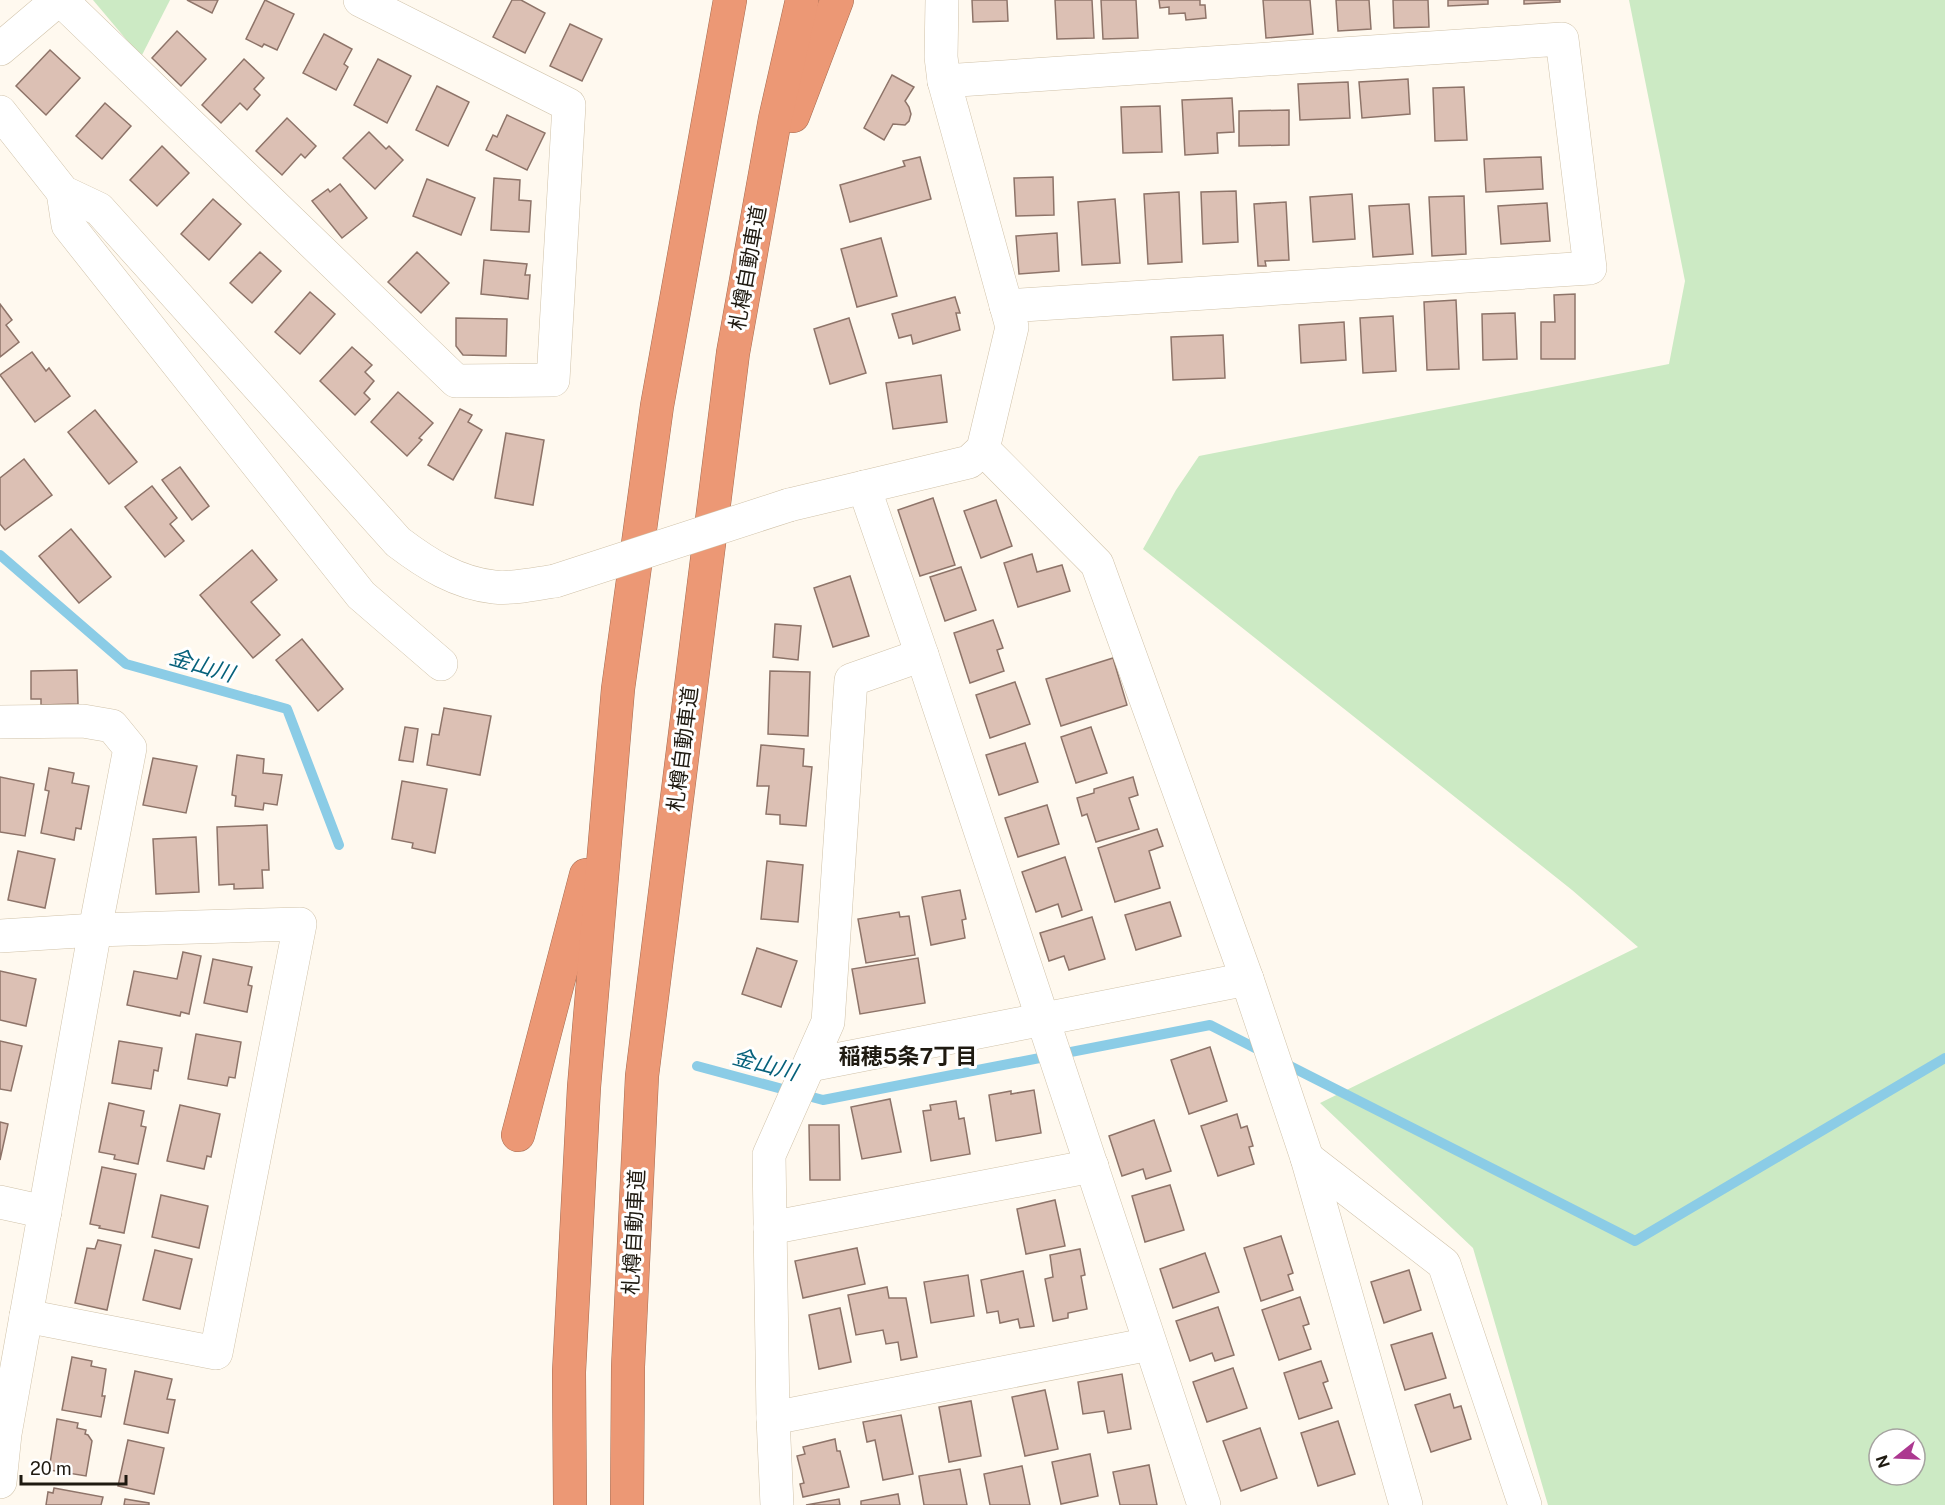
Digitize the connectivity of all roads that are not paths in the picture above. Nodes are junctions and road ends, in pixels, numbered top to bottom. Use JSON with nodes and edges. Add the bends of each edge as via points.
{"nodes":[{"id":1,"x":59,"y":0,"type":"edge"},
{"id":2,"x":360,"y":0,"type":"edge"},
{"id":3,"x":730,"y":0,"type":"edge"},
{"id":4,"x":802,"y":0,"type":"edge"},
{"id":5,"x":837,"y":0,"type":"edge"},
{"id":6,"x":942,"y":0,"type":"edge"},
{"id":7,"x":0,"y":49,"type":"edge"},
{"id":8,"x":945,"y":81,"type":"junction"},
{"id":9,"x":0,"y":112,"type":"edge"},
{"id":10,"x":63,"y":192,"type":"junction"},
{"id":11,"x":760,"y":200,"type":"junction"},
{"id":12,"x":1006,"y":306,"type":"junction"},
{"id":13,"x":983,"y":449,"type":"junction"},
{"id":14,"x":864,"y":487,"type":"junction"},
{"id":15,"x":922,"y":655,"type":"junction"},
{"id":16,"x":441,"y":664,"type":"dead end"},
{"id":17,"x":0,"y":722,"type":"edge"},
{"id":18,"x":608,"y":797,"type":"junction"},
{"id":19,"x":95,"y":930,"type":"junction"},
{"id":20,"x":0,"y":936,"type":"edge"},
{"id":21,"x":1247,"y":979,"type":"junction"},
{"id":22,"x":1044,"y":1026,"type":"junction"},
{"id":23,"x":809,"y":1068,"type":"junction"},
{"id":24,"x":518,"y":1135,"type":"dead end"},
{"id":25,"x":1307,"y":1158,"type":"junction"},
{"id":26,"x":1092,"y":1166,"type":"junction"},
{"id":27,"x":0,"y":1202,"type":"edge"},
{"id":28,"x":45,"y":1212,"type":"junction"},
{"id":29,"x":770,"y":1228,"type":"junction"},
{"id":30,"x":26,"y":1316,"type":"junction"},
{"id":31,"x":1150,"y":1344,"type":"junction"},
{"id":32,"x":773,"y":1418,"type":"junction"},
{"id":33,"x":2,"y":1434,"type":"edge"},
{"id":34,"x":0,"y":1482,"type":"edge"},
{"id":35,"x":570,"y":1505,"type":"edge"},
{"id":36,"x":627,"y":1505,"type":"edge"},
{"id":37,"x":777,"y":1505,"type":"edge"},
{"id":38,"x":1204,"y":1505,"type":"edge"},
{"id":39,"x":1406,"y":1505,"type":"edge"},
{"id":40,"x":1525,"y":1505,"type":"edge"}],
"edges":[{"from":1,"to":2,"type":"street","via":[[456,381],[553,380],[569,105]]},
{"from":1,"to":7,"type":"street"},
{"from":3,"to":18,"type":"highway","via":[[657,406],[618,689]]},
{"from":4,"to":11,"type":"highway","name":"札樽自動車道"},
{"from":5,"to":11,"type":"highway"},
{"from":6,"to":8,"type":"street","via":[[941,57]]},
{"from":8,"to":12,"type":"street"},
{"from":8,"to":12,"type":"street","via":[[1562,39],[1590,268]]},
{"from":9,"to":10,"type":"street"},
{"from":10,"to":14,"type":"street","bridge":true,"via":[[99,209],[398,542],[427,564],[460,580],[495,587],[555,581],[789,505]]},
{"from":10,"to":16,"type":"street","via":[[68,225],[271,484],[361,595]]},
{"from":11,"to":36,"type":"highway","name":"札樽自動車道","via":[[733,353],[642,1076],[627,1367]]},
{"from":12,"to":13,"type":"street","via":[[1012,327]]},
{"from":13,"to":14,"type":"street","via":[[969,462]]},
{"from":13,"to":21,"type":"street","via":[[1097,564]]},
{"from":14,"to":15,"type":"street"},
{"from":15,"to":22,"type":"street"},
{"from":15,"to":23,"type":"street","via":[[851,680],[828,1022]]},
{"from":17,"to":19,"type":"street","via":[[83,721],[112,726],[130,748]]},
{"from":18,"to":24,"type":"highway"},
{"from":18,"to":35,"type":"highway","via":[[584,1087],[569,1361]]},
{"from":19,"to":20,"type":"street"},
{"from":19,"to":28,"type":"street"},
{"from":19,"to":30,"type":"street","via":[[300,924],[216,1353]]},
{"from":21,"to":22,"type":"street"},
{"from":21,"to":25,"type":"street"},
{"from":22,"to":23,"type":"street"},
{"from":22,"to":26,"type":"street"},
{"from":23,"to":29,"type":"street","via":[[769,1155]]},
{"from":25,"to":39,"type":"street"},
{"from":25,"to":40,"type":"street","via":[[1444,1264]]},
{"from":26,"to":29,"type":"street"},
{"from":26,"to":31,"type":"street"},
{"from":27,"to":28,"type":"street"},
{"from":28,"to":30,"type":"street"},
{"from":29,"to":32,"type":"street"},
{"from":30,"to":33,"type":"street"},
{"from":31,"to":32,"type":"street"},
{"from":31,"to":38,"type":"street"},
{"from":32,"to":37,"type":"street"},
{"from":33,"to":34,"type":"street"}]}
